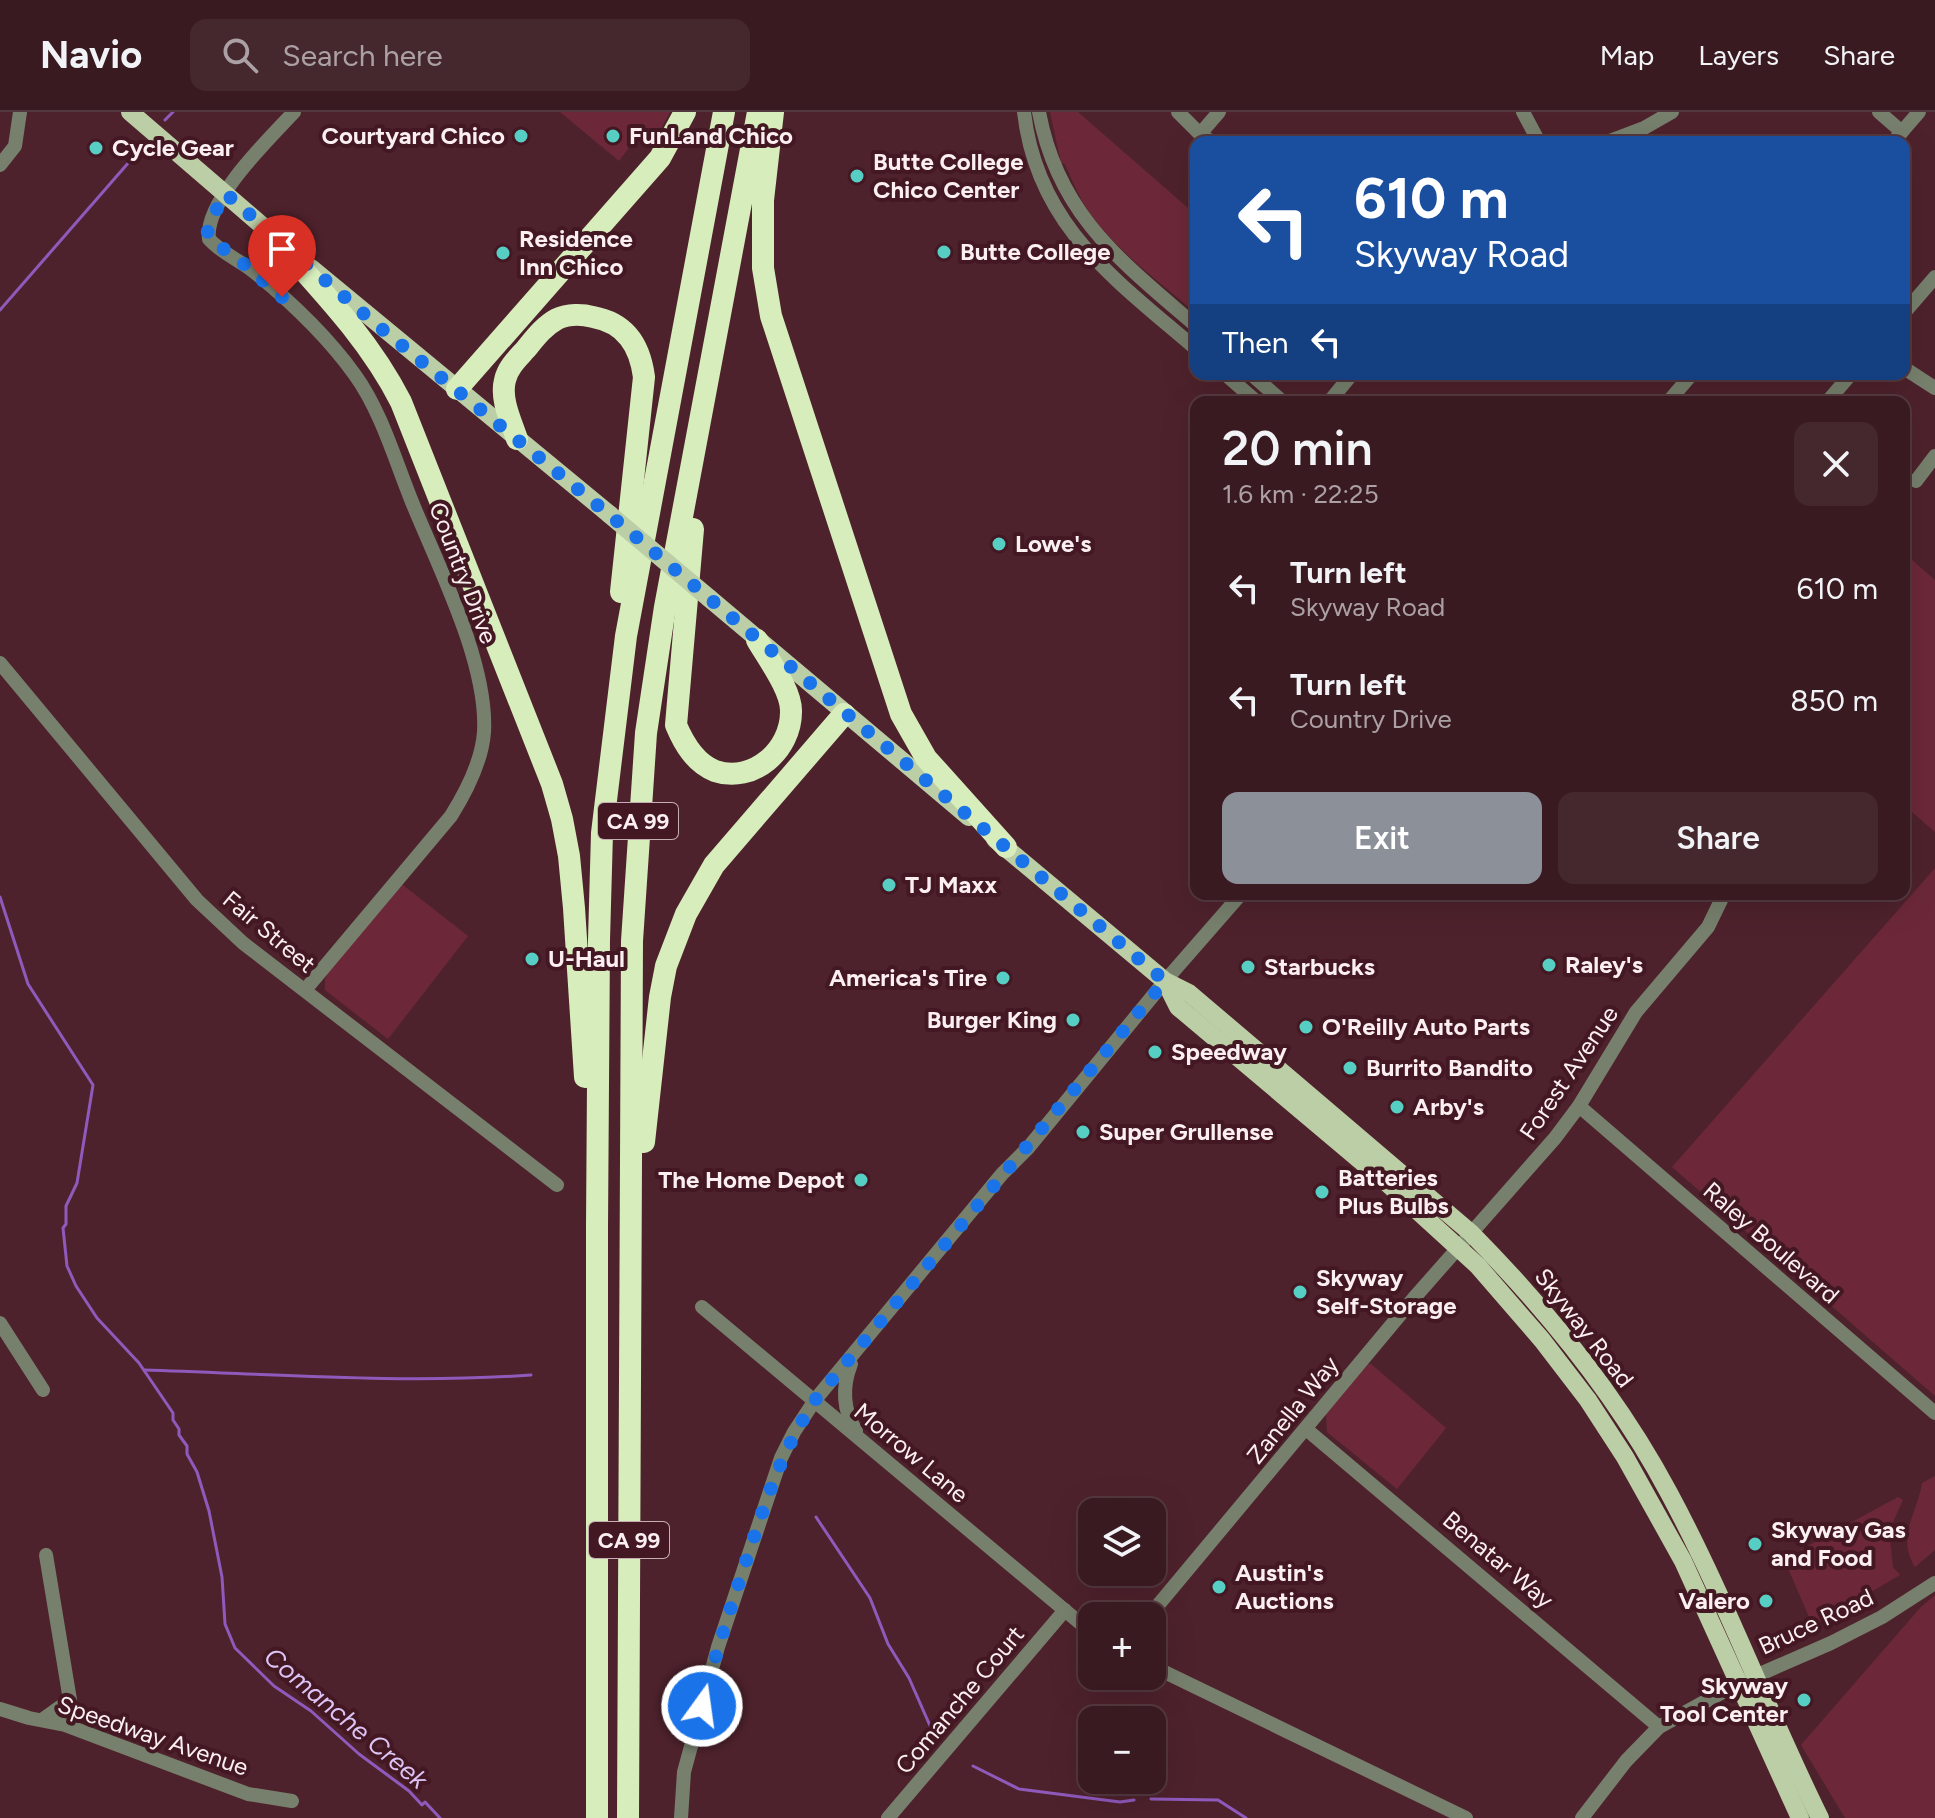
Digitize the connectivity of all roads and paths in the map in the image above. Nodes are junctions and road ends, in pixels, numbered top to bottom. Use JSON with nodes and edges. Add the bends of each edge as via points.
{"nodes":[{"id":1,"x":20,"y":112,"type":"edge"},
{"id":2,"x":130,"y":112,"type":"edge"},
{"id":3,"x":294,"y":112,"type":"edge"},
{"id":4,"x":685,"y":112,"type":"edge"},
{"id":5,"x":724,"y":112,"type":"edge"},
{"id":6,"x":758,"y":112,"type":"edge"},
{"id":7,"x":773,"y":112,"type":"edge"},
{"id":8,"x":1024,"y":112,"type":"edge"},
{"id":9,"x":1039,"y":112,"type":"edge"},
{"id":10,"x":1178,"y":112,"type":"edge"},
{"id":11,"x":1219,"y":112,"type":"edge"},
{"id":12,"x":1523,"y":112,"type":"edge"},
{"id":13,"x":1879,"y":112,"type":"edge"},
{"id":14,"x":1919,"y":112,"type":"edge"},
{"id":15,"x":1666,"y":113,"type":"edge"},
{"id":16,"x":1204,"y":136,"type":"edge"},
{"id":17,"x":1207,"y":136,"type":"edge"},
{"id":18,"x":1536,"y":136,"type":"edge"},
{"id":19,"x":1623,"y":136,"type":"edge"},
{"id":20,"x":1896,"y":136,"type":"edge"},
{"id":21,"x":1898,"y":136,"type":"edge"},
{"id":22,"x":0,"y":165,"type":"edge"},
{"id":23,"x":225,"y":193,"type":"junction"},
{"id":24,"x":269,"y":232,"type":"junction"},
{"id":25,"x":1935,"y":277,"type":"edge"},
{"id":26,"x":1910,"y":306,"type":"edge"},
{"id":27,"x":1190,"y":321,"type":"edge"},
{"id":28,"x":1190,"y":344,"type":"edge"},
{"id":29,"x":1910,"y":372,"type":"edge"},
{"id":30,"x":1232,"y":380,"type":"edge"},
{"id":31,"x":1258,"y":380,"type":"edge"},
{"id":32,"x":1347,"y":380,"type":"edge"},
{"id":33,"x":1687,"y":380,"type":"edge"},
{"id":34,"x":1846,"y":380,"type":"edge"},
{"id":35,"x":707,"y":384,"type":"junction"},
{"id":36,"x":1935,"y":388,"type":"edge"},
{"id":37,"x":457,"y":389,"type":"junction"},
{"id":38,"x":1250,"y":396,"type":"edge"},
{"id":39,"x":1276,"y":396,"type":"edge"},
{"id":40,"x":1334,"y":396,"type":"edge"},
{"id":41,"x":1673,"y":396,"type":"edge"},
{"id":42,"x":1832,"y":396,"type":"edge"},
{"id":43,"x":517,"y":439,"type":"junction"},
{"id":44,"x":1935,"y":456,"type":"edge"},
{"id":45,"x":1916,"y":481,"type":"dead end"},
{"id":46,"x":757,"y":640,"type":"junction"},
{"id":47,"x":0,"y":663,"type":"edge"},
{"id":48,"x":844,"y":714,"type":"junction"},
{"id":49,"x":613,"y":725,"type":"junction"},
{"id":50,"x":1006,"y":847,"type":"junction"},
{"id":51,"x":1236,"y":900,"type":"edge"},
{"id":52,"x":1721,"y":900,"type":"edge"},
{"id":53,"x":1165,"y":981,"type":"junction"},
{"id":54,"x":305,"y":990,"type":"junction"},
{"id":55,"x":1579,"y":1106,"type":"junction"},
{"id":56,"x":557,"y":1185,"type":"dead end"},
{"id":57,"x":597,"y":1226,"type":"junction"},
{"id":58,"x":1471,"y":1233,"type":"junction"},
{"id":59,"x":1458,"y":1247,"type":"junction"},
{"id":60,"x":632,"y":1263,"type":"junction"},
{"id":61,"x":702,"y":1307,"type":"dead end"},
{"id":62,"x":0,"y":1323,"type":"edge"},
{"id":63,"x":857,"y":1350,"type":"junction"},
{"id":64,"x":43,"y":1390,"type":"dead end"},
{"id":65,"x":815,"y":1400,"type":"junction"},
{"id":66,"x":1935,"y":1413,"type":"edge"},
{"id":67,"x":1306,"y":1429,"type":"junction"},
{"id":68,"x":860,"y":1439,"type":"junction"},
{"id":69,"x":46,"y":1555,"type":"dead end"},
{"id":70,"x":1935,"y":1583,"type":"edge"},
{"id":71,"x":1161,"y":1602,"type":"edge"},
{"id":72,"x":1065,"y":1610,"type":"junction"},
{"id":73,"x":1078,"y":1621,"type":"edge"},
{"id":74,"x":1166,"y":1673,"type":"edge"},
{"id":75,"x":1756,"y":1675,"type":"junction"},
{"id":76,"x":1737,"y":1684,"type":"junction"},
{"id":77,"x":0,"y":1709,"type":"edge"},
{"id":78,"x":42,"y":1720,"type":"junction"},
{"id":79,"x":1659,"y":1727,"type":"junction"},
{"id":80,"x":292,"y":1801,"type":"dead end"},
{"id":81,"x":597,"y":1818,"type":"edge"},
{"id":82,"x":628,"y":1818,"type":"edge"},
{"id":83,"x":681,"y":1818,"type":"edge"},
{"id":84,"x":888,"y":1818,"type":"edge"},
{"id":85,"x":1466,"y":1818,"type":"edge"},
{"id":86,"x":1582,"y":1818,"type":"edge"},
{"id":87,"x":1800,"y":1818,"type":"edge"},
{"id":88,"x":1820,"y":1818,"type":"edge"}],
"edges":[{"from":1,"to":22,"type":"street","via":[[15,146]]},
{"from":2,"to":23,"type":"main road","name":"Skyway Road"},
{"from":3,"to":23,"type":"street"},
{"from":4,"to":37,"type":"highway","via":[[660,158]]},
{"from":5,"to":49,"type":"highway","number":"CA 99"},
{"from":6,"to":35,"type":"highway","number":"CA 99"},
{"from":7,"to":50,"type":"highway","via":[[763,200],[763,268],[771,316],[901,714],[926,758]]},
{"from":8,"to":28,"type":"street","via":[[1027,143],[1058,214],[1108,273]]},
{"from":9,"to":27,"type":"street","via":[[1052,161],[1091,230]]},
{"from":10,"to":16,"type":"street"},
{"from":11,"to":17,"type":"street"},
{"from":12,"to":18,"type":"street"},
{"from":13,"to":20,"type":"street"},
{"from":14,"to":21,"type":"street"},
{"from":15,"to":19,"type":"street"},
{"from":23,"to":24,"type":"main road","name":"Skyway Road"},
{"from":23,"to":54,"type":"street","name":"Country Drive","via":[[207,228],[209,239],[282,297],[356,376],[379,420],[460,623],[484,704],[484,735],[451,816]]},
{"from":24,"to":37,"type":"main road","name":"Skyway Road"},
{"from":24,"to":57,"type":"highway","via":[[376,355],[401,402],[552,784],[570,869],[589,1184]]},
{"from":25,"to":26,"type":"street"},
{"from":29,"to":36,"type":"street"},
{"from":30,"to":38,"type":"street"},
{"from":31,"to":39,"type":"street"},
{"from":32,"to":40,"type":"street"},
{"from":33,"to":41,"type":"street"},
{"from":34,"to":42,"type":"street"},
{"from":35,"to":46,"type":"highway","via":[[676,725],[688,750],[715,771],[760,767],[772,758],[788,729],[789,697]]},
{"from":35,"to":60,"type":"highway","number":"CA 99","via":[[646,733],[632,941]]},
{"from":37,"to":43,"type":"main road","name":"Skyway Road"},
{"from":43,"to":46,"type":"main road","name":"Skyway Road","bridge":true},
{"from":43,"to":49,"type":"highway","via":[[504,401],[504,381],[541,331],[558,319],[580,314],[619,326],[633,340],[644,377],[613,661]]},
{"from":44,"to":45,"type":"street"},
{"from":46,"to":48,"type":"main road","name":"Skyway Road"},
{"from":47,"to":54,"type":"street","name":"Fair Street","via":[[197,900]]},
{"from":48,"to":50,"type":"main road","name":"Skyway Road"},
{"from":48,"to":60,"type":"highway","via":[[714,865],[675,941],[660,997]]},
{"from":49,"to":57,"type":"highway","number":"CA 99","via":[[602,833]]},
{"from":50,"to":53,"type":"main road","name":"Skyway Road"},
{"from":51,"to":53,"type":"street"},
{"from":52,"to":55,"type":"street","name":"Forest Avenue","via":[[1708,927],[1636,1012]]},
{"from":53,"to":58,"type":"main road","name":"Skyway Road","via":[[1189,993]]},
{"from":53,"to":59,"type":"main road","name":"Skyway Road","via":[[1178,1007]]},
{"from":53,"to":63,"type":"street"},
{"from":54,"to":56,"type":"street","name":"Fair Street"},
{"from":55,"to":58,"type":"street","name":"Forest Avenue"},
{"from":55,"to":66,"type":"street","name":"Raley Boulevard"},
{"from":57,"to":81,"type":"highway","number":"CA 99"},
{"from":58,"to":59,"type":"street","name":"Zanella Way"},
{"from":58,"to":75,"type":"main road","name":"Skyway Road","via":[[1554,1324],[1634,1435],[1668,1490]]},
{"from":59,"to":67,"type":"street","name":"Zanella Way"},
{"from":59,"to":76,"type":"main road","name":"Skyway Road","via":[[1542,1340],[1625,1457],[1683,1561]]},
{"from":60,"to":82,"type":"highway","number":"CA 99"},
{"from":61,"to":65,"type":"street","name":"Morrow Lane"},
{"from":62,"to":64,"type":"street"},
{"from":63,"to":65,"type":"street"},
{"from":63,"to":68,"type":"street","via":[[846,1377],[845,1401]]},
{"from":65,"to":68,"type":"street","name":"Morrow Lane"},
{"from":65,"to":83,"type":"street","via":[[781,1458],[718,1647],[684,1772]]},
{"from":67,"to":71,"type":"street","name":"Zanella Way"},
{"from":67,"to":79,"type":"street","name":"Benatar Way"},
{"from":68,"to":72,"type":"street","name":"Morrow Lane"},
{"from":69,"to":78,"type":"street","via":[[70,1700]]},
{"from":70,"to":75,"type":"street","name":"Bruce Road","via":[[1882,1617]]},
{"from":72,"to":73,"type":"street","name":"Morrow Lane"},
{"from":72,"to":84,"type":"street","name":"Comanche Court"},
{"from":74,"to":85,"type":"street"},
{"from":75,"to":76,"type":"street","name":"Bruce Road"},
{"from":75,"to":88,"type":"main road","name":"Skyway Road"},
{"from":76,"to":79,"type":"street","name":"Bruce Road"},
{"from":76,"to":87,"type":"main road","name":"Skyway Road"},
{"from":77,"to":78,"type":"street","name":"Speedway Avenue"},
{"from":78,"to":80,"type":"street","name":"Speedway Avenue","via":[[248,1794]]},
{"from":79,"to":86,"type":"street","name":"Bruce Road"}]}
